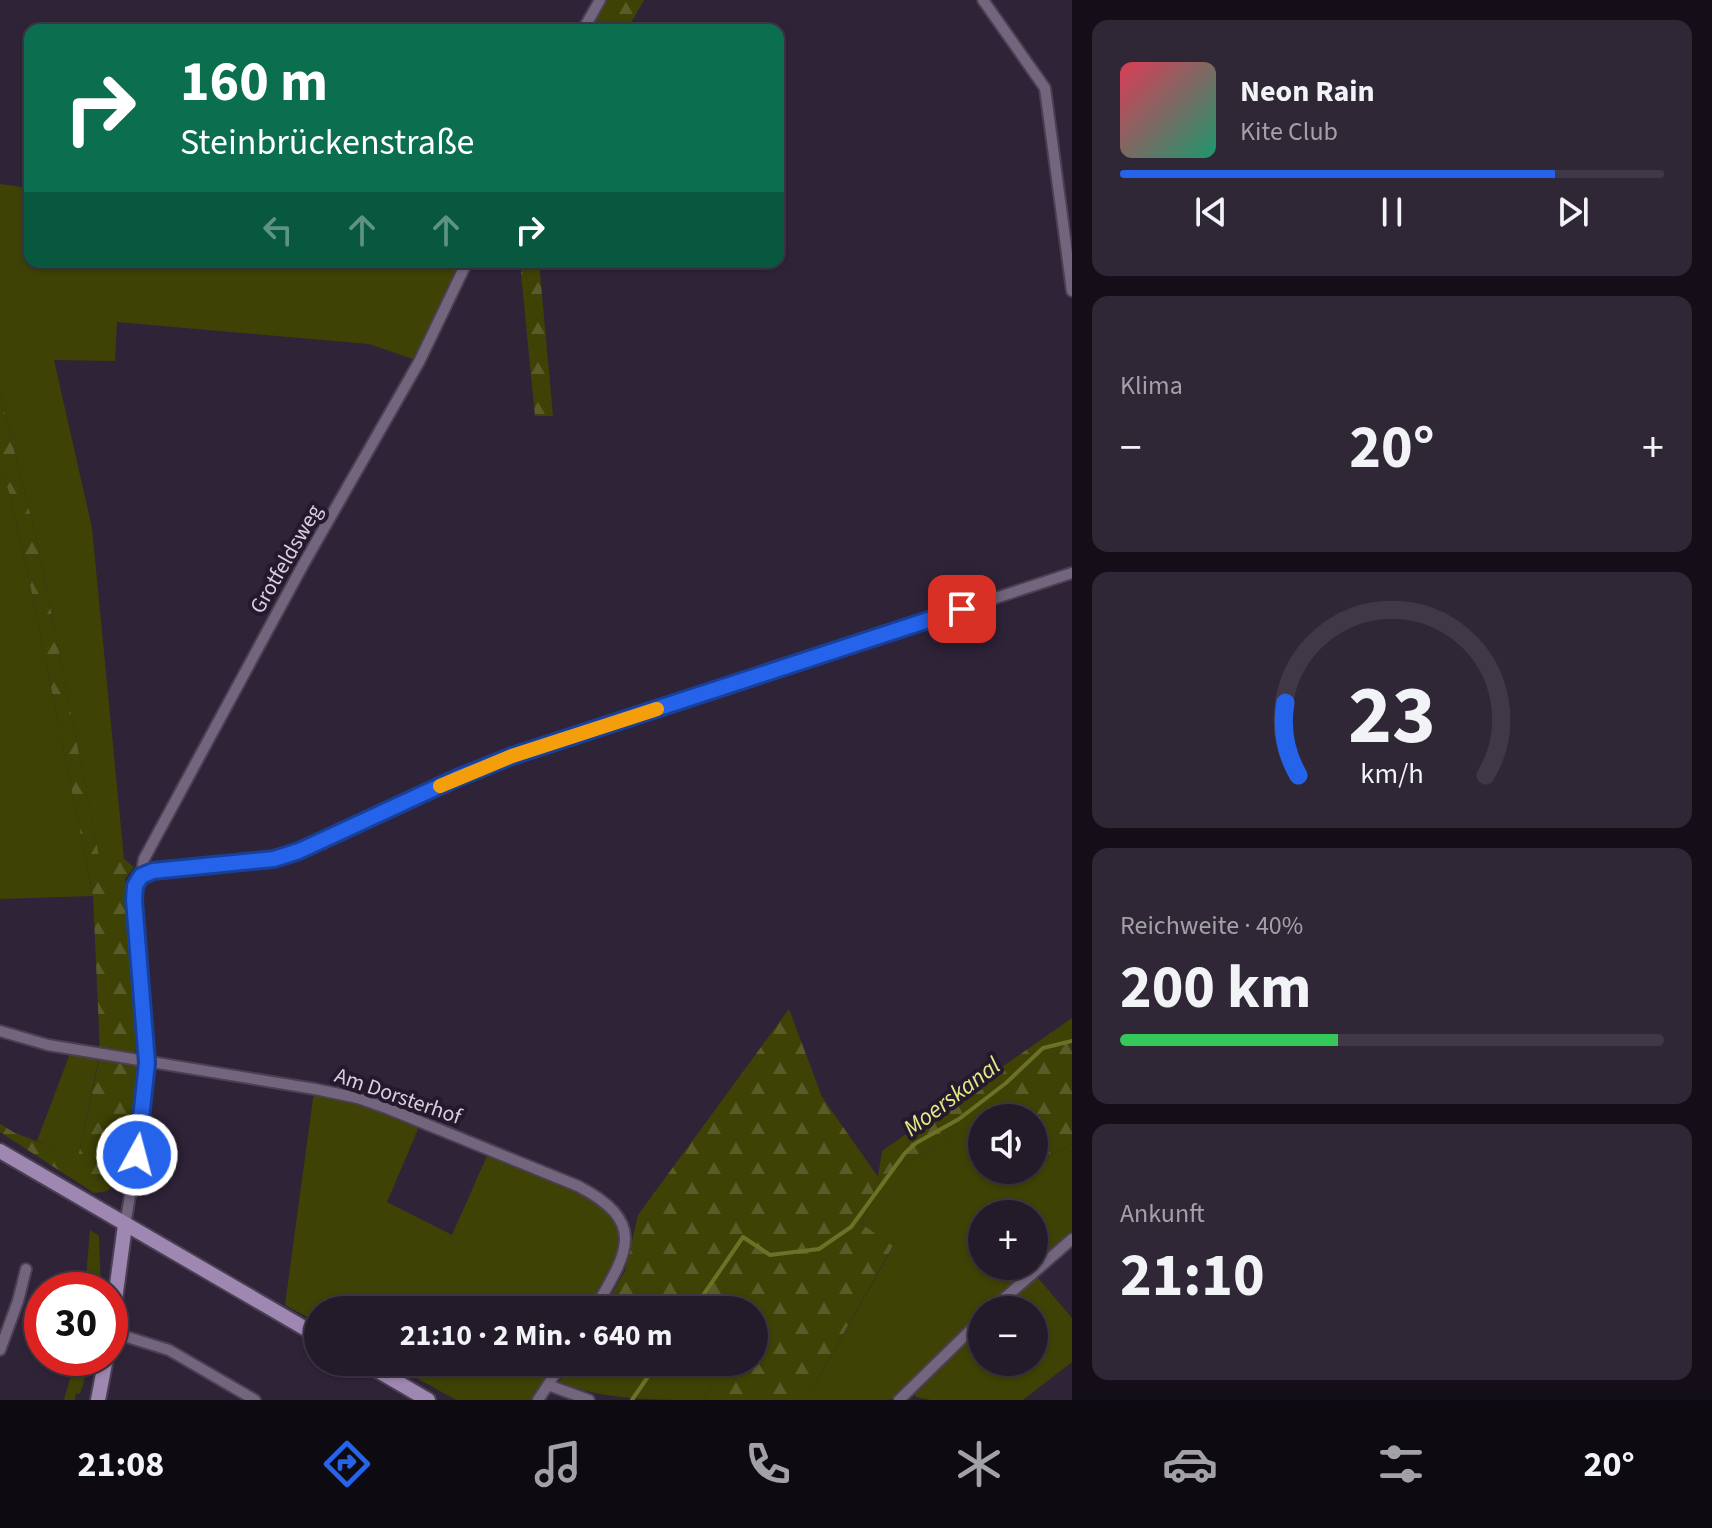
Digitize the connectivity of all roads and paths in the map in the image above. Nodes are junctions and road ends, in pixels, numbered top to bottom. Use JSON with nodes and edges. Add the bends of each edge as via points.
{"nodes":[{"id":1,"x":600,"y":0,"type":"edge"},
{"id":2,"x":983,"y":0,"type":"edge"},
{"id":3,"x":586,"y":24,"type":"edge"},
{"id":4,"x":464,"y":268,"type":"edge"},
{"id":5,"x":1072,"y":291,"type":"edge"},
{"id":6,"x":1072,"y":573,"type":"edge"},
{"id":7,"x":141,"y":876,"type":"junction"},
{"id":8,"x":0,"y":1031,"type":"edge"},
{"id":9,"x":147,"y":1063,"type":"junction"},
{"id":10,"x":0,"y":1151,"type":"edge"},
{"id":11,"x":125,"y":1225,"type":"junction"},
{"id":12,"x":1072,"y":1239,"type":"edge"},
{"id":13,"x":26,"y":1269,"type":"dead end"},
{"id":14,"x":119,"y":1272,"type":"edge"},
{"id":15,"x":602,"y":1296,"type":"edge"},
{"id":16,"x":1007,"y":1296,"type":"edge"},
{"id":17,"x":304,"y":1328,"type":"edge"},
{"id":18,"x":968,"y":1333,"type":"edge"},
{"id":19,"x":128,"y":1340,"type":"edge"},
{"id":20,"x":0,"y":1350,"type":"edge"},
{"id":21,"x":103,"y":1376,"type":"edge"},
{"id":22,"x":387,"y":1376,"type":"edge"},
{"id":23,"x":553,"y":1376,"type":"edge"},
{"id":24,"x":548,"y":1385,"type":"junction"},
{"id":25,"x":98,"y":1400,"type":"edge"},
{"id":26,"x":255,"y":1400,"type":"edge"},
{"id":27,"x":428,"y":1400,"type":"edge"},
{"id":28,"x":538,"y":1400,"type":"edge"},
{"id":29,"x":589,"y":1400,"type":"edge"},
{"id":30,"x":899,"y":1400,"type":"edge"}],
"edges":[{"from":1,"to":3,"type":"street"},
{"from":2,"to":5,"type":"street","via":[[1045,88]]},
{"from":4,"to":7,"type":"street","name":"Grotfeldsweg","via":[[419,362],[144,859]]},
{"from":6,"to":7,"type":"street","via":[[512,756],[299,851]]},
{"from":7,"to":9,"type":"street","name":"Grotfeldsweg","via":[[134,900]]},
{"from":8,"to":9,"type":"street","name":"Am Dorsterhof"},
{"from":9,"to":11,"type":"street","name":"Grotfeldsweg"},
{"from":9,"to":15,"type":"street","name":"Am Dorsterhof","via":[[358,1098],[594,1194],[620,1218],[625,1235],[621,1264]]},
{"from":10,"to":11,"type":"main road"},
{"from":11,"to":14,"type":"main road"},
{"from":11,"to":17,"type":"main road"},
{"from":12,"to":16,"type":"street"},
{"from":13,"to":20,"type":"street"},
{"from":18,"to":30,"type":"street"},
{"from":19,"to":26,"type":"street","via":[[169,1350]]},
{"from":21,"to":25,"type":"main road"},
{"from":22,"to":27,"type":"main road"},
{"from":23,"to":24,"type":"street"},
{"from":24,"to":28,"type":"street"},
{"from":24,"to":29,"type":"street"}]}
